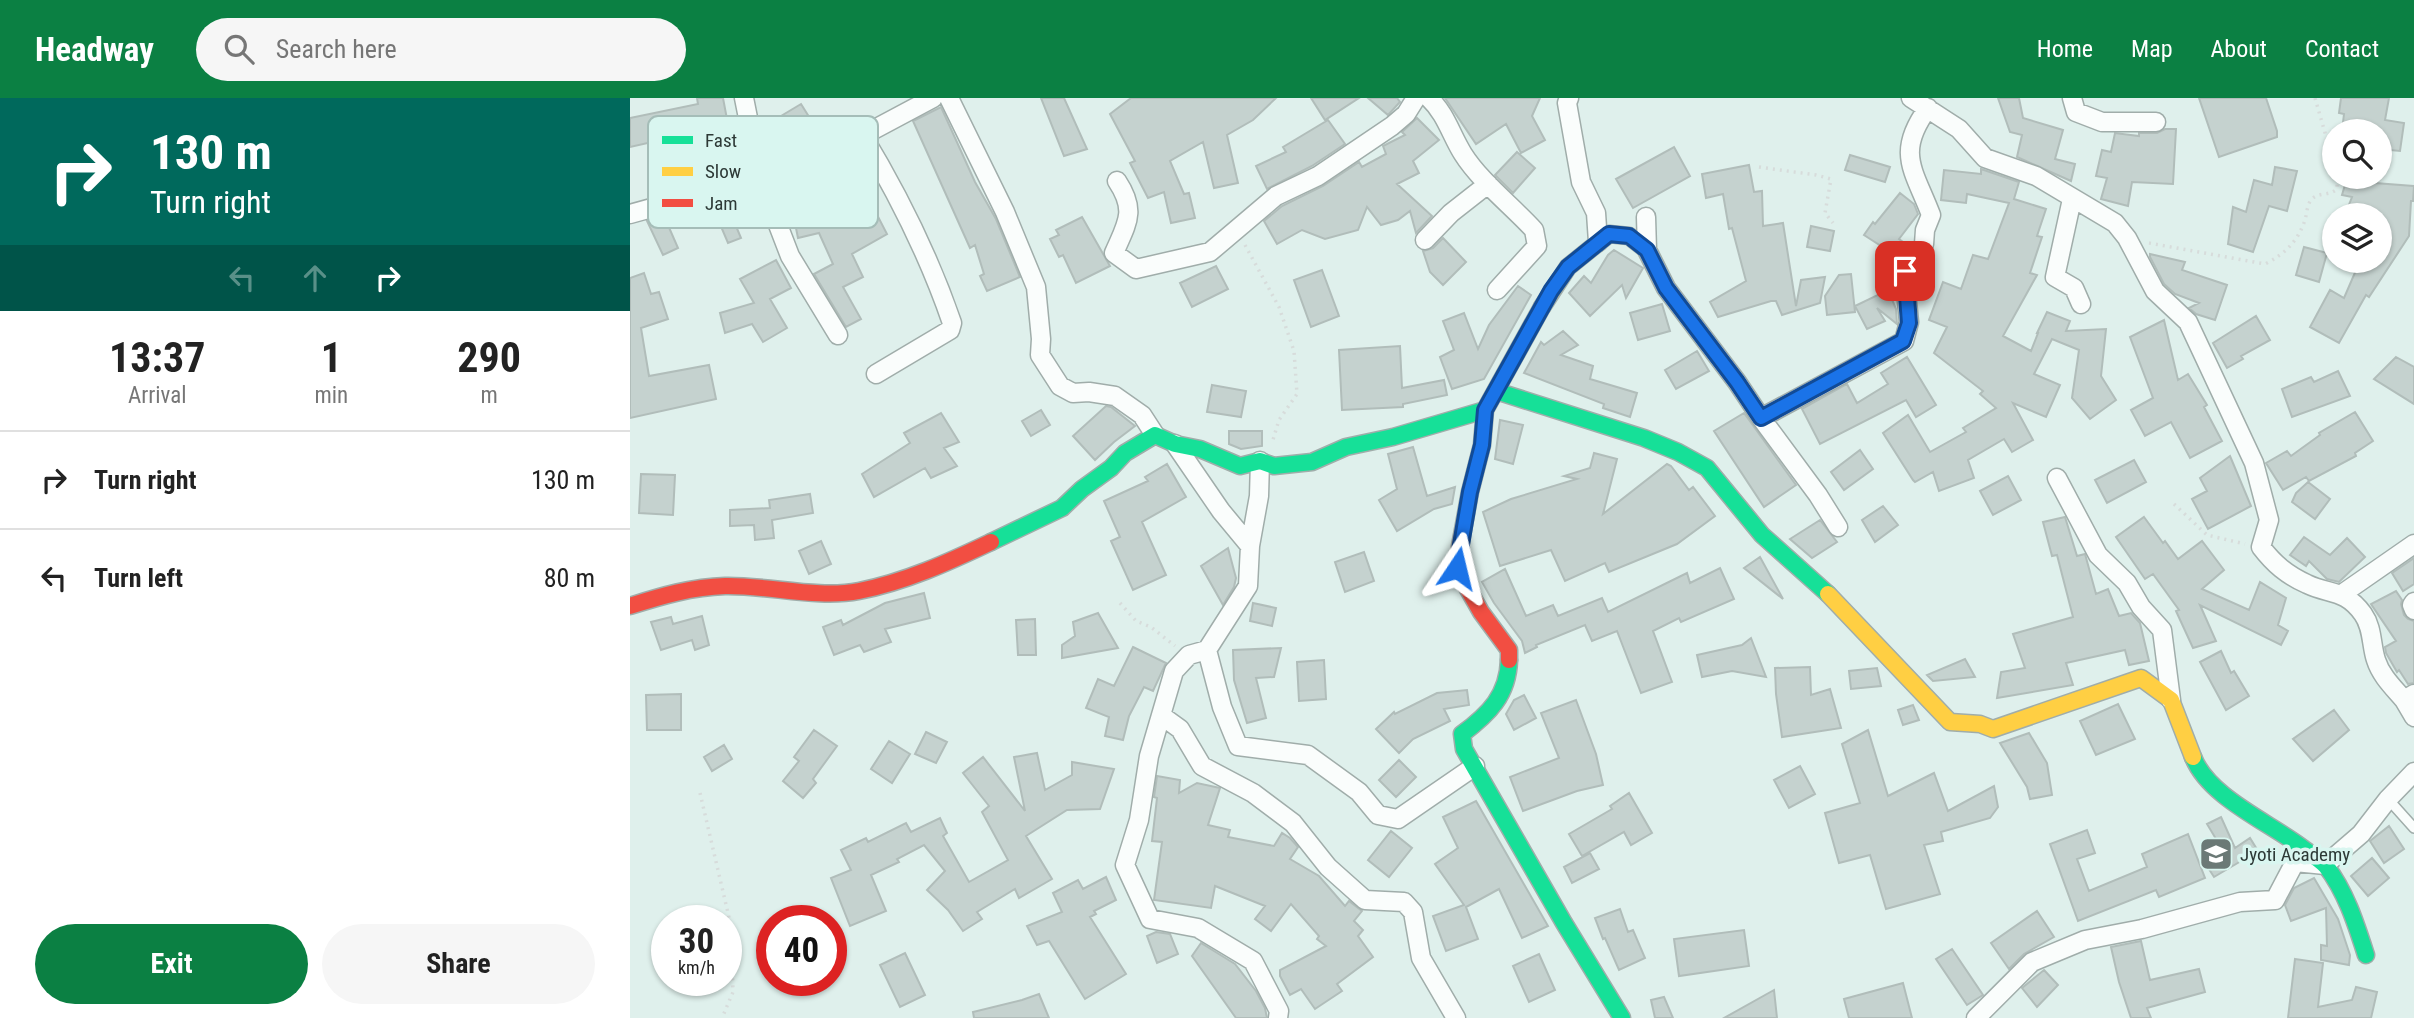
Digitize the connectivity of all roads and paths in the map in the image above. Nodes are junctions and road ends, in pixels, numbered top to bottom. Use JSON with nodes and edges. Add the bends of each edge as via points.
{"nodes":[{"id":1,"x":744,"y":98,"type":"edge"},
{"id":2,"x":933,"y":98,"type":"edge"},
{"id":3,"x":949,"y":98,"type":"edge"},
{"id":4,"x":1416,"y":98,"type":"edge"},
{"id":5,"x":1429,"y":98,"type":"edge"},
{"id":6,"x":1569,"y":98,"type":"edge"},
{"id":7,"x":1911,"y":98,"type":"edge"},
{"id":8,"x":2072,"y":98,"type":"edge"},
{"id":9,"x":2315,"y":98,"type":"edge"},
{"id":10,"x":1928,"y":108,"type":"junction"},
{"id":11,"x":748,"y":116,"type":"edge"},
{"id":12,"x":2157,"y":122,"type":"dead end"},
{"id":13,"x":2322,"y":122,"type":"edge"},
{"id":14,"x":878,"y":127,"type":"edge"},
{"id":15,"x":878,"y":162,"type":"edge"},
{"id":16,"x":1759,"y":167,"type":"dead end"},
{"id":17,"x":1117,"y":181,"type":"dead end"},
{"id":18,"x":1488,"y":184,"type":"junction"},
{"id":19,"x":2337,"y":189,"type":"edge"},
{"id":20,"x":2072,"y":199,"type":"junction"},
{"id":21,"x":648,"y":209,"type":"edge"},
{"id":22,"x":630,"y":214,"type":"edge"},
{"id":23,"x":1646,"y":217,"type":"dead end"},
{"id":24,"x":1833,"y":223,"type":"dead end"},
{"id":25,"x":779,"y":228,"type":"edge"},
{"id":26,"x":1237,"y":231,"type":"junction"},
{"id":27,"x":2127,"y":238,"type":"junction"},
{"id":28,"x":1424,"y":240,"type":"dead end"},
{"id":29,"x":1598,"y":242,"type":"junction"},
{"id":30,"x":1647,"y":250,"type":"junction"},
{"id":31,"x":1497,"y":290,"type":"dead end"},
{"id":32,"x":2081,"y":304,"type":"dead end"},
{"id":33,"x":838,"y":335,"type":"dead end"},
{"id":34,"x":876,"y":374,"type":"dead end"},
{"id":35,"x":1496,"y":391,"type":"junction"},
{"id":36,"x":1485,"y":410,"type":"junction"},
{"id":37,"x":1761,"y":418,"type":"junction"},
{"id":38,"x":1155,"y":435,"type":"junction"},
{"id":39,"x":1175,"y":444,"type":"junction"},
{"id":40,"x":1267,"y":463,"type":"junction"},
{"id":41,"x":2057,"y":478,"type":"dead end"},
{"id":42,"x":2174,"y":504,"type":"dead end"},
{"id":43,"x":1838,"y":527,"type":"dead end"},
{"id":44,"x":2414,"y":544,"type":"edge"},
{"id":45,"x":1250,"y":546,"type":"junction"},
{"id":46,"x":2261,"y":547,"type":"junction"},
{"id":47,"x":2342,"y":594,"type":"junction"},
{"id":48,"x":2414,"y":602,"type":"edge"},
{"id":49,"x":1120,"y":603,"type":"dead end"},
{"id":50,"x":630,"y":606,"type":"edge"},
{"id":51,"x":2414,"y":610,"type":"edge"},
{"id":52,"x":1207,"y":650,"type":"junction"},
{"id":53,"x":1187,"y":657,"type":"junction"},
{"id":54,"x":2409,"y":697,"type":"edge"},
{"id":55,"x":2171,"y":699,"type":"junction"},
{"id":56,"x":1162,"y":716,"type":"junction"},
{"id":57,"x":2414,"y":717,"type":"edge"},
{"id":58,"x":1475,"y":766,"type":"junction"},
{"id":59,"x":2414,"y":772,"type":"edge"},
{"id":60,"x":699,"y":793,"type":"dead end"},
{"id":61,"x":2388,"y":799,"type":"junction"},
{"id":62,"x":2414,"y":828,"type":"edge"},
{"id":63,"x":2325,"y":865,"type":"junction"},
{"id":64,"x":2367,"y":955,"type":"dead end"},
{"id":65,"x":722,"y":1018,"type":"edge"},
{"id":66,"x":1278,"y":1018,"type":"edge"},
{"id":67,"x":1456,"y":1018,"type":"edge"},
{"id":68,"x":1622,"y":1018,"type":"edge"},
{"id":69,"x":1976,"y":1018,"type":"edge"}],
"edges":[{"from":1,"to":11,"type":"street"},
{"from":2,"to":14,"type":"street"},
{"from":3,"to":38,"type":"street","via":[[1036,287],[1040,355],[1060,386],[1073,393],[1115,396],[1142,415]]},
{"from":4,"to":26,"type":"street","via":[[1392,127],[1318,176],[1276,196]]},
{"from":5,"to":18,"type":"street"},
{"from":6,"to":29,"type":"street","via":[[1575,156],[1596,213]]},
{"from":7,"to":10,"type":"street"},
{"from":8,"to":12,"type":"street","via":[[2076,112],[2102,122]]},
{"from":9,"to":13,"type":"path"},
{"from":10,"to":20,"type":"street","via":[[1959,129],[1985,158],[2036,176]]},
{"from":10,"to":37,"type":"street","via":[[1915,125],[1908,149],[1931,215],[1924,244],[1905,271],[1909,323],[1903,341]]},
{"from":15,"to":34,"type":"street","via":[[935,274],[951,323],[950,330]]},
{"from":16,"to":24,"type":"path","via":[[1831,179],[1825,213]]},
{"from":17,"to":26,"type":"street","via":[[1126,195],[1130,217],[1114,253],[1136,269],[1210,253]]},
{"from":18,"to":28,"type":"street"},
{"from":18,"to":31,"type":"street","via":[[1537,237],[1537,246]]},
{"from":19,"to":27,"type":"path","via":[[2309,201],[2293,244],[2265,264]]},
{"from":20,"to":27,"type":"street","via":[[2115,223]]},
{"from":20,"to":32,"type":"street","via":[[2054,277],[2074,288]]},
{"from":21,"to":22,"type":"street"},
{"from":23,"to":30,"type":"street"},
{"from":25,"to":33,"type":"street","via":[[790,256]]},
{"from":26,"to":40,"type":"path","via":[[1279,307],[1294,351],[1297,394],[1279,421]]},
{"from":27,"to":46,"type":"street","via":[[2155,291],[2188,322],[2254,463],[2269,520]]},
{"from":29,"to":30,"type":"street","via":[[1609,234],[1629,236]]},
{"from":29,"to":35,"type":"street","via":[[1568,267],[1551,291]]},
{"from":30,"to":37,"type":"street","via":[[1666,288]]},
{"from":35,"to":36,"type":"street"},
{"from":35,"to":55,"type":"street","via":[[1644,438],[1707,468],[1762,535],[1835,600],[1950,722],[1993,729],[2141,678]]},
{"from":36,"to":40,"type":"street","via":[[1346,447],[1312,461]]},
{"from":36,"to":58,"type":"street","via":[[1457,568],[1481,612],[1510,650],[1508,680],[1485,717],[1462,734],[1464,749]]},
{"from":37,"to":43,"type":"street"},
{"from":38,"to":39,"type":"street"},
{"from":38,"to":50,"type":"street","via":[[1125,453],[1062,508],[927,570],[858,591],[724,586],[671,593]]},
{"from":39,"to":40,"type":"street","via":[[1240,466]]},
{"from":39,"to":45,"type":"street"},
{"from":40,"to":45,"type":"street"},
{"from":41,"to":55,"type":"street","via":[[2098,555],[2127,583],[2162,630]]},
{"from":42,"to":46,"type":"path","via":[[2207,535]]},
{"from":44,"to":47,"type":"street"},
{"from":45,"to":52,"type":"street","via":[[1248,586]]},
{"from":46,"to":47,"type":"street","via":[[2274,564],[2308,585]]},
{"from":47,"to":54,"type":"street","via":[[2363,614],[2382,674]]},
{"from":48,"to":51,"type":"street"},
{"from":49,"to":53,"type":"path","via":[[1136,621]]},
{"from":52,"to":53,"type":"street"},
{"from":52,"to":58,"type":"street","via":[[1238,746],[1307,755],[1359,792],[1378,815],[1398,819]]},
{"from":53,"to":56,"type":"street","via":[[1174,671]]},
{"from":54,"to":57,"type":"street"},
{"from":55,"to":63,"type":"street","via":[[2197,767],[2235,805],[2287,835]]},
{"from":56,"to":66,"type":"street","via":[[1125,865],[1150,919],[1198,928],[1253,961],[1279,1011]]},
{"from":56,"to":67,"type":"street","via":[[1180,729],[1202,766],[1253,793],[1293,822],[1328,867],[1365,900],[1404,902],[1412,912],[1420,958]]},
{"from":58,"to":68,"type":"street"},
{"from":59,"to":61,"type":"street"},
{"from":60,"to":65,"type":"path","via":[[731,926],[733,992]]},
{"from":61,"to":62,"type":"lane"},
{"from":61,"to":63,"type":"street","via":[[2361,834]]},
{"from":63,"to":64,"type":"street","via":[[2353,913]]},
{"from":63,"to":69,"type":"street","via":[[2295,862],[2275,900],[2240,902],[2085,940],[2032,962]]}]}
